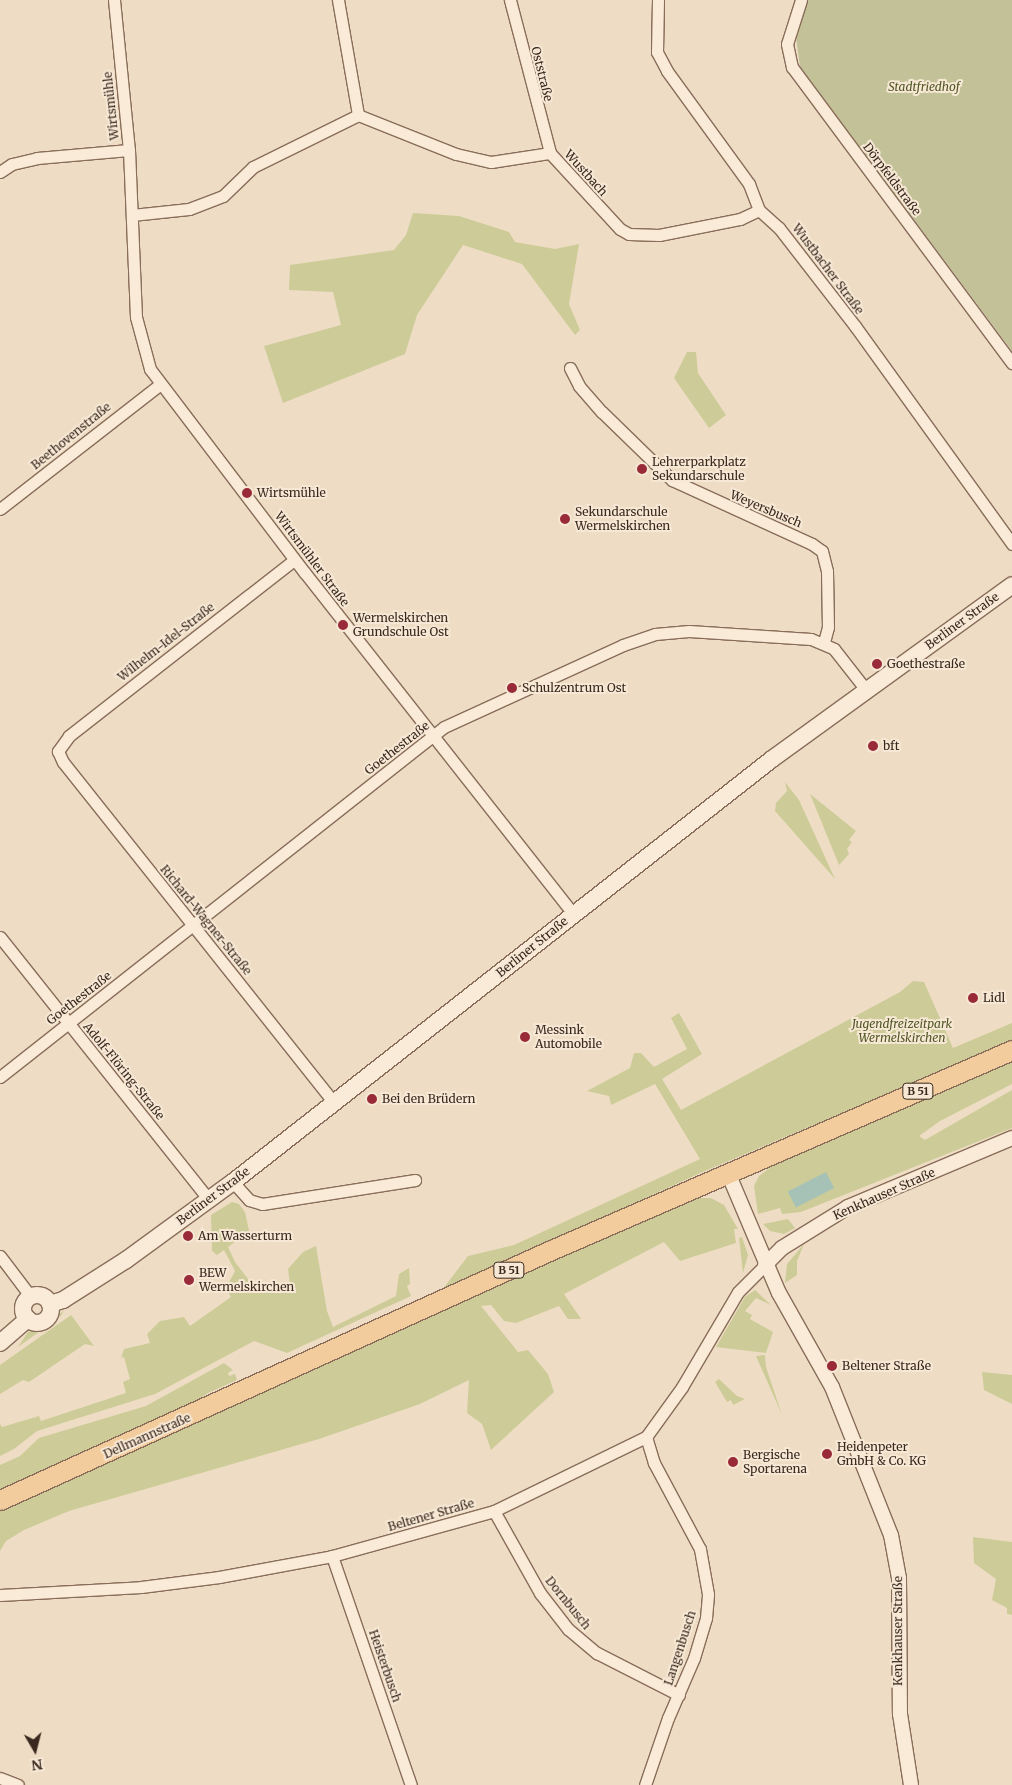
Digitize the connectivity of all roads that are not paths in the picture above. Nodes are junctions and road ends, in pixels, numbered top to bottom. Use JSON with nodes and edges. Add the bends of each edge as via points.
{"nodes":[{"id":1,"x":114,"y":0,"type":"edge"},
{"id":2,"x":338,"y":0,"type":"edge"},
{"id":3,"x":510,"y":0,"type":"edge"},
{"id":4,"x":658,"y":0,"type":"edge"},
{"id":5,"x":800,"y":0,"type":"edge"},
{"id":6,"x":358,"y":115,"type":"junction"},
{"id":7,"x":129,"y":150,"type":"junction"},
{"id":8,"x":550,"y":153,"type":"junction"},
{"id":9,"x":1,"y":169,"type":"edge"},
{"id":10,"x":759,"y":210,"type":"junction"},
{"id":11,"x":132,"y":215,"type":"junction"},
{"id":12,"x":1012,"y":363,"type":"edge"},
{"id":13,"x":570,"y":368,"type":"dead end"},
{"id":14,"x":159,"y":385,"type":"junction"},
{"id":15,"x":0,"y":509,"type":"edge"},
{"id":16,"x":1012,"y":544,"type":"edge"},
{"id":17,"x":294,"y":560,"type":"junction"},
{"id":18,"x":1012,"y":585,"type":"edge"},
{"id":19,"x":824,"y":642,"type":"junction"},
{"id":20,"x":866,"y":690,"type":"junction"},
{"id":21,"x":434,"y":738,"type":"junction"},
{"id":22,"x":58,"y":751,"type":"joint"},
{"id":23,"x":573,"y":913,"type":"junction"},
{"id":24,"x":193,"y":926,"type":"junction"},
{"id":25,"x":0,"y":937,"type":"edge"},
{"id":26,"x":69,"y":1024,"type":"junction"},
{"id":27,"x":1012,"y":1050,"type":"edge"},
{"id":28,"x":0,"y":1077,"type":"edge"},
{"id":29,"x":335,"y":1104,"type":"junction"},
{"id":30,"x":1012,"y":1138,"type":"edge"},
{"id":31,"x":728,"y":1173,"type":"junction"},
{"id":32,"x":415,"y":1180,"type":"dead end"},
{"id":33,"x":233,"y":1182,"type":"junction"},
{"id":34,"x":209,"y":1200,"type":"junction"},
{"id":35,"x":0,"y":1256,"type":"edge"},
{"id":36,"x":765,"y":1265,"type":"junction"},
{"id":37,"x":30,"y":1297,"type":"junction"},
{"id":38,"x":50,"y":1304,"type":"junction"},
{"id":39,"x":28,"y":1319,"type":"junction"},
{"id":40,"x":0,"y":1343,"type":"edge"},
{"id":41,"x":646,"y":1437,"type":"junction"},
{"id":42,"x":0,"y":1500,"type":"edge"},
{"id":43,"x":494,"y":1511,"type":"junction"},
{"id":44,"x":332,"y":1556,"type":"junction"},
{"id":45,"x":0,"y":1595,"type":"edge"},
{"id":46,"x":679,"y":1695,"type":"junction"},
{"id":47,"x":0,"y":1778,"type":"edge"},
{"id":48,"x":18,"y":1785,"type":"edge"},
{"id":49,"x":411,"y":1785,"type":"edge"},
{"id":50,"x":645,"y":1785,"type":"edge"},
{"id":51,"x":911,"y":1785,"type":"edge"}],
"edges":[{"from":1,"to":7,"type":"street","name":"Wirtsmühle"},
{"from":2,"to":6,"type":"street"},
{"from":3,"to":8,"type":"street","name":"Oststraße"},
{"from":4,"to":10,"type":"street","name":"Wustbacher Straße","via":[[658,52],[667,72],[749,184]]},
{"from":5,"to":12,"type":"street","name":"Dörpfeldstraße","via":[[787,44],[792,67]]},
{"from":6,"to":8,"type":"street","name":"Wustbach","via":[[456,154],[491,162]]},
{"from":6,"to":11,"type":"street","via":[[253,167],[223,196],[189,209]]},
{"from":7,"to":9,"type":"street","via":[[37,158]]},
{"from":7,"to":11,"type":"street","name":"Wirtsmühle"},
{"from":8,"to":10,"type":"street","name":"Wustbach","via":[[607,218],[629,234],[659,235],[698,228],[740,219]]},
{"from":10,"to":16,"type":"street","name":"Wustbacher Straße","via":[[779,228],[849,318]]},
{"from":11,"to":14,"type":"street","name":"Wirtsmühle","via":[[137,326],[146,360]]},
{"from":13,"to":19,"type":"street","name":"Weyersbusch","via":[[602,412],[672,480],[822,551],[827,570],[828,627]]},
{"from":14,"to":15,"type":"street","name":"Beethovenstraße"},
{"from":14,"to":17,"type":"street","name":"Wirtsmühler Straße"},
{"from":17,"to":21,"type":"street","name":"Wirtsmühler Straße"},
{"from":17,"to":22,"type":"street","name":"Wilhelm-Idel-Straße","via":[[69,736]]},
{"from":18,"to":20,"type":"main road","name":"Berliner Straße"},
{"from":19,"to":20,"type":"street"},
{"from":19,"to":21,"type":"street","name":"Goethestraße","via":[[771,634],[689,631],[655,634],[623,645],[444,727]]},
{"from":20,"to":23,"type":"main road","name":"Berliner Straße"},
{"from":21,"to":23,"type":"street","name":"Wirtsmühler Straße"},
{"from":21,"to":24,"type":"street","name":"Goethestraße"},
{"from":22,"to":24,"type":"street","name":"Richard-Wagner-Straße","via":[[63,762]]},
{"from":23,"to":29,"type":"main road","name":"Berliner Straße"},
{"from":24,"to":26,"type":"street","name":"Goethestraße"},
{"from":24,"to":29,"type":"street","name":"Richard-Wagner-Straße"},
{"from":25,"to":26,"type":"street","name":"Adolf-Flöring-Straße"},
{"from":26,"to":28,"type":"street","name":"Goethestraße"},
{"from":26,"to":34,"type":"street","name":"Adolf-Flöring-Straße"},
{"from":27,"to":31,"type":"main road","number":"B 51"},
{"from":29,"to":33,"type":"main road","name":"Berliner Straße"},
{"from":30,"to":36,"type":"street","name":"Kenkhauser Straße","via":[[848,1207],[782,1248]]},
{"from":31,"to":36,"type":"street","name":"Kenkhauser Straße"},
{"from":31,"to":42,"type":"main road","name":"Dellmannstraße","number":"B 51"},
{"from":32,"to":33,"type":"street","via":[[262,1204],[249,1200]]},
{"from":33,"to":34,"type":"main road","name":"Berliner Straße"},
{"from":34,"to":38,"type":"main road","name":"Berliner Straße","via":[[117,1266],[63,1300]]},
{"from":35,"to":37,"type":"street"},
{"from":36,"to":41,"type":"street","name":"Beltener Straße","via":[[738,1292],[682,1387]]},
{"from":36,"to":51,"type":"street","name":"Kenkhauser Straße","via":[[794,1323],[832,1387],[893,1543],[900,1595],[900,1714]]},
{"from":37,"to":38,"type":"main road","via":[[42,1296]]},
{"from":37,"to":39,"type":"main road","via":[[24,1307]]},
{"from":38,"to":39,"type":"main road","via":[[46,1319],[37,1322]]},
{"from":39,"to":40,"type":"main road"},
{"from":41,"to":43,"type":"street","name":"Beltener Straße"},
{"from":41,"to":46,"type":"street","name":"Langenbusch","via":[[654,1463],[696,1538],[707,1576],[708,1605],[703,1630]]},
{"from":43,"to":44,"type":"street","name":"Beltener Straße"},
{"from":43,"to":46,"type":"street","name":"Dornbusch","via":[[540,1593],[568,1629],[597,1653]]},
{"from":44,"to":45,"type":"street","name":"Beltener Straße","via":[[179,1583]]},
{"from":44,"to":49,"type":"street","name":"Heisterbusch"},
{"from":46,"to":50,"type":"street","name":"Langenbusch"},
{"from":47,"to":48,"type":"street"}]}
